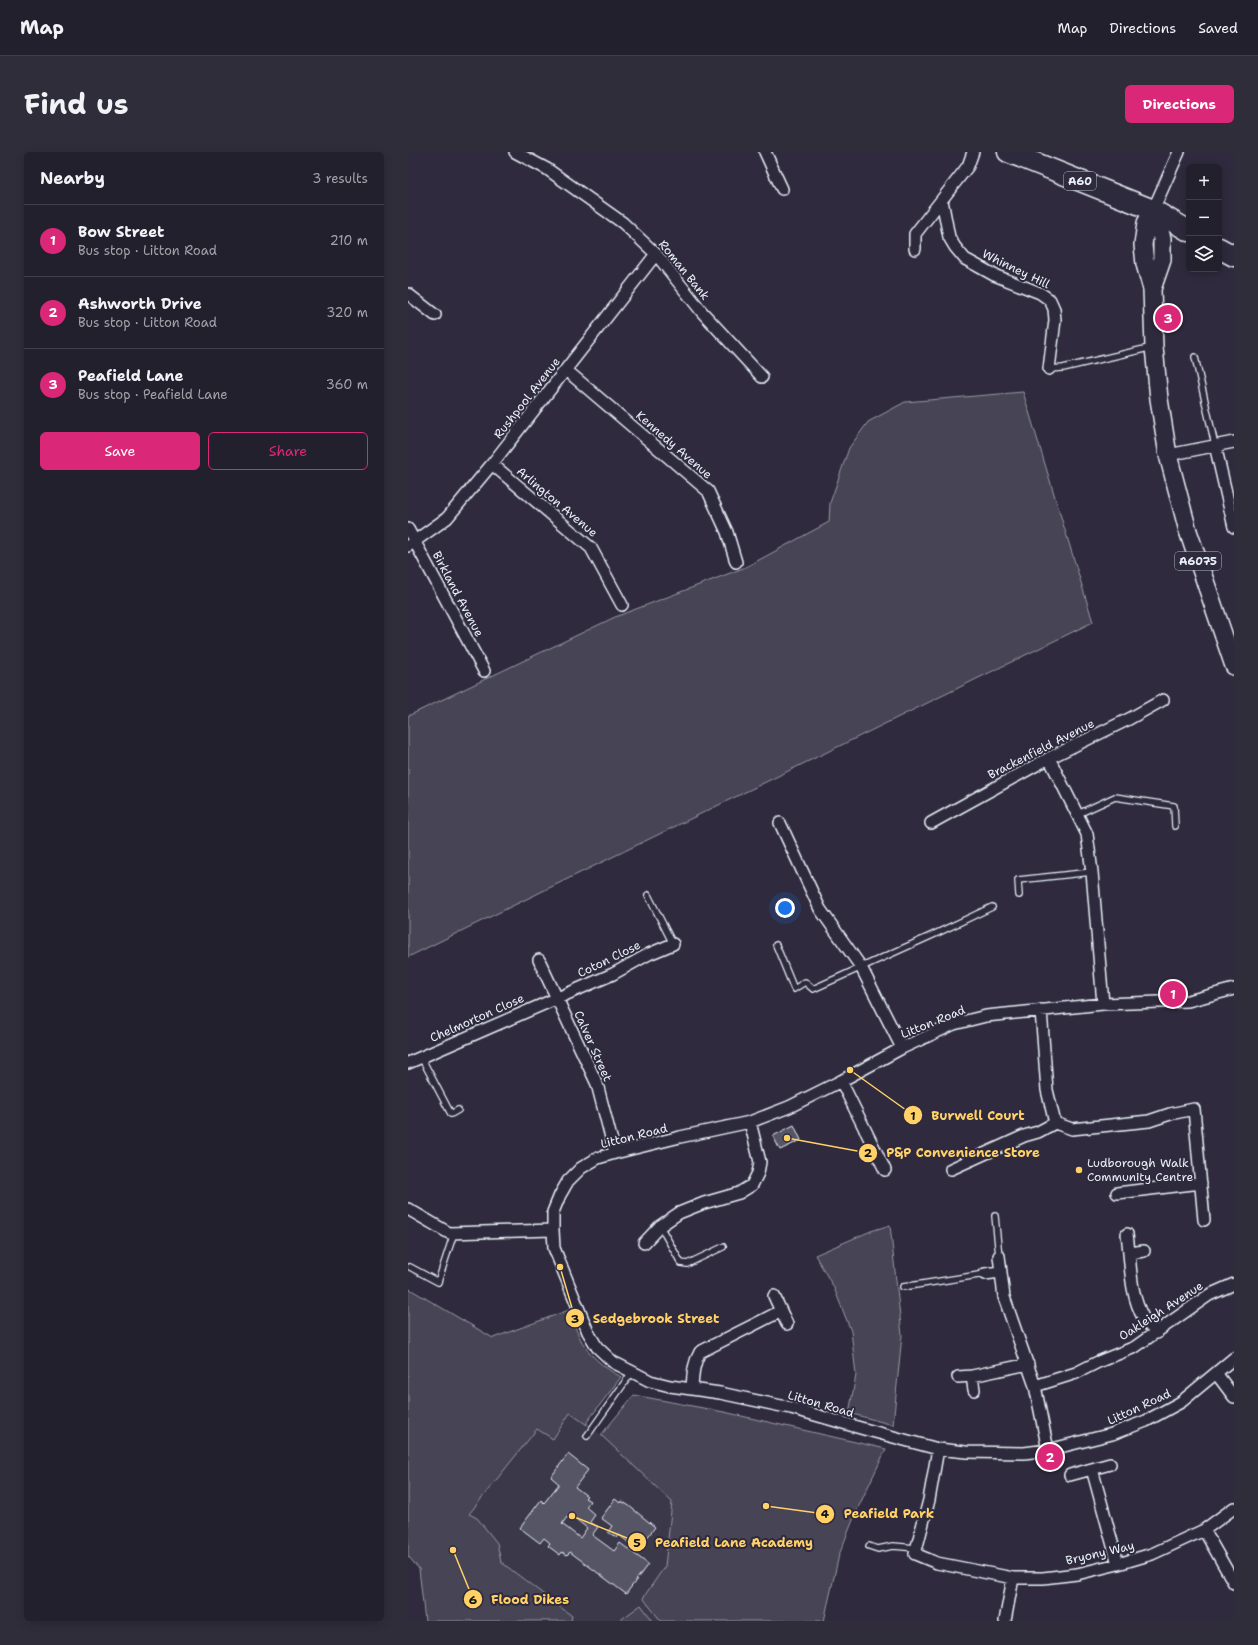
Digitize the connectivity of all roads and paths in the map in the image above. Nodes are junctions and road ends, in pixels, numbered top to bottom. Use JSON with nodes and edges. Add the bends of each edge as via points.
{"nodes":[{"id":1,"x":515,"y":152,"type":"edge"},
{"id":2,"x":765,"y":152,"type":"edge"},
{"id":3,"x":973,"y":152,"type":"edge"},
{"id":4,"x":1008,"y":152,"type":"edge"},
{"id":5,"x":1179,"y":152,"type":"edge"},
{"id":6,"x":782,"y":189,"type":"dead end"},
{"id":7,"x":942,"y":200,"type":"junction"},
{"id":8,"x":1153,"y":210,"type":"junction"},
{"id":9,"x":1186,"y":229,"type":"edge"},
{"id":10,"x":914,"y":249,"type":"dead end"},
{"id":11,"x":1222,"y":250,"type":"edge"},
{"id":12,"x":656,"y":254,"type":"junction"},
{"id":13,"x":1234,"y":256,"type":"edge"},
{"id":14,"x":408,"y":294,"type":"edge"},
{"id":15,"x":435,"y":315,"type":"dead end"},
{"id":16,"x":1154,"y":347,"type":"junction"},
{"id":17,"x":1195,"y":357,"type":"dead end"},
{"id":18,"x":1049,"y":369,"type":"joint"},
{"id":19,"x":566,"y":370,"type":"junction"},
{"id":20,"x":762,"y":377,"type":"dead end"},
{"id":21,"x":1234,"y":442,"type":"edge"},
{"id":22,"x":1215,"y":445,"type":"junction"},
{"id":23,"x":1168,"y":455,"type":"junction"},
{"id":24,"x":492,"y":464,"type":"junction"},
{"id":25,"x":1234,"y":528,"type":"edge"},
{"id":26,"x":408,"y":529,"type":"edge"},
{"id":27,"x":412,"y":544,"type":"edge"},
{"id":28,"x":736,"y":562,"type":"dead end"},
{"id":29,"x":622,"y":605,"type":"dead end"},
{"id":30,"x":1234,"y":666,"type":"edge"},
{"id":31,"x":484,"y":671,"type":"dead end"},
{"id":32,"x":1163,"y":700,"type":"dead end"},
{"id":33,"x":1049,"y":758,"type":"junction"},
{"id":34,"x":1078,"y":814,"type":"junction"},
{"id":35,"x":931,"y":823,"type":"dead end"},
{"id":36,"x":780,"y":824,"type":"dead end"},
{"id":37,"x":1175,"y":826,"type":"dead end"},
{"id":38,"x":1092,"y":872,"type":"junction"},
{"id":39,"x":648,"y":895,"type":"dead end"},
{"id":40,"x":1019,"y":895,"type":"dead end"},
{"id":41,"x":992,"y":907,"type":"dead end"},
{"id":42,"x":673,"y":944,"type":"joint"},
{"id":43,"x":776,"y":945,"type":"dead end"},
{"id":44,"x":539,"y":960,"type":"dead end"},
{"id":45,"x":861,"y":967,"type":"junction"},
{"id":46,"x":1234,"y":989,"type":"edge"},
{"id":47,"x":556,"y":997,"type":"junction"},
{"id":48,"x":1103,"y":1004,"type":"junction"},
{"id":49,"x":1041,"y":1010,"type":"junction"},
{"id":50,"x":902,"y":1048,"type":"junction"},
{"id":51,"x":421,"y":1058,"type":"junction"},
{"id":52,"x":408,"y":1063,"type":"edge"},
{"id":53,"x":841,"y":1081,"type":"junction"},
{"id":54,"x":458,"y":1110,"type":"dead end"},
{"id":55,"x":750,"y":1122,"type":"junction"},
{"id":56,"x":1055,"y":1123,"type":"junction"},
{"id":57,"x":615,"y":1153,"type":"junction"},
{"id":58,"x":951,"y":1169,"type":"dead end"},
{"id":59,"x":885,"y":1170,"type":"dead end"},
{"id":60,"x":1201,"y":1183,"type":"junction"},
{"id":61,"x":1117,"y":1193,"type":"dead end"},
{"id":62,"x":408,"y":1209,"type":"edge"},
{"id":63,"x":995,"y":1216,"type":"dead end"},
{"id":64,"x":1204,"y":1220,"type":"dead end"},
{"id":65,"x":660,"y":1226,"type":"junction"},
{"id":66,"x":553,"y":1230,"type":"junction"},
{"id":67,"x":454,"y":1233,"type":"junction"},
{"id":68,"x":1127,"y":1234,"type":"dead end"},
{"id":69,"x":644,"y":1243,"type":"dead end"},
{"id":70,"x":723,"y":1247,"type":"dead end"},
{"id":71,"x":1144,"y":1250,"type":"dead end"},
{"id":72,"x":1130,"y":1253,"type":"junction"},
{"id":73,"x":999,"y":1256,"type":"joint"},
{"id":74,"x":410,"y":1267,"type":"dead end"},
{"id":75,"x":1000,"y":1272,"type":"junction"},
{"id":76,"x":985,"y":1274,"type":"joint"},
{"id":77,"x":1234,"y":1284,"type":"edge"},
{"id":78,"x":903,"y":1287,"type":"dead end"},
{"id":79,"x":774,"y":1296,"type":"dead end"},
{"id":80,"x":781,"y":1311,"type":"junction"},
{"id":81,"x":787,"y":1324,"type":"dead end"},
{"id":82,"x":1156,"y":1333,"type":"junction"},
{"id":83,"x":1234,"y":1358,"type":"edge"},
{"id":84,"x":1028,"y":1364,"type":"junction"},
{"id":85,"x":632,"y":1372,"type":"junction"},
{"id":86,"x":1216,"y":1374,"type":"junction"},
{"id":87,"x":972,"y":1376,"type":"junction"},
{"id":88,"x":958,"y":1378,"type":"dead end"},
{"id":89,"x":1035,"y":1386,"type":"junction"},
{"id":90,"x":692,"y":1388,"type":"junction"},
{"id":91,"x":974,"y":1390,"type":"dead end"},
{"id":92,"x":1234,"y":1397,"type":"edge"},
{"id":93,"x":587,"y":1436,"type":"dead end"},
{"id":94,"x":938,"y":1448,"type":"junction"},
{"id":95,"x":1048,"y":1450,"type":"junction"},
{"id":96,"x":1110,"y":1464,"type":"dead end"},
{"id":97,"x":1092,"y":1469,"type":"junction"},
{"id":98,"x":1070,"y":1475,"type":"dead end"},
{"id":99,"x":1234,"y":1508,"type":"edge"},
{"id":100,"x":1204,"y":1530,"type":"junction"},
{"id":101,"x":868,"y":1546,"type":"dead end"},
{"id":102,"x":915,"y":1551,"type":"junction"},
{"id":103,"x":1118,"y":1564,"type":"junction"},
{"id":104,"x":1013,"y":1578,"type":"junction"},
{"id":105,"x":1234,"y":1583,"type":"edge"},
{"id":106,"x":1005,"y":1621,"type":"edge"}],
"edges":[{"from":1,"to":12,"type":"street","name":"Roman Bank","via":[[547,169],[623,223]]},
{"from":2,"to":6,"type":"street"},
{"from":3,"to":7,"type":"street","via":[[968,166]]},
{"from":4,"to":8,"type":"highway","number":"A60"},
{"from":5,"to":8,"type":"street"},
{"from":7,"to":10,"type":"street","via":[[915,234]]},
{"from":7,"to":18,"type":"street","name":"Whinney Hill","via":[[949,237],[966,259],[994,275],[1050,300],[1055,320]]},
{"from":8,"to":9,"type":"highway","number":"A60"},
{"from":8,"to":16,"type":"main road","number":"A6075","via":[[1146,223],[1143,245],[1152,289]]},
{"from":11,"to":13,"type":"highway"},
{"from":12,"to":19,"type":"street","name":"Rushpool Avenue"},
{"from":12,"to":20,"type":"street","name":"Roman Bank","via":[[702,312]]},
{"from":14,"to":15,"type":"street"},
{"from":16,"to":18,"type":"lane"},
{"from":16,"to":23,"type":"main road","number":"A6075"},
{"from":17,"to":22,"type":"lane"},
{"from":19,"to":24,"type":"street","name":"Rushpool Avenue"},
{"from":19,"to":28,"type":"street","name":"Kennedy Avenue","via":[[708,491],[727,532]]},
{"from":21,"to":22,"type":"street"},
{"from":22,"to":23,"type":"street"},
{"from":22,"to":25,"type":"street"},
{"from":23,"to":30,"type":"main road","number":"A6075","via":[[1188,531]]},
{"from":24,"to":27,"type":"street","name":"Rushpool Avenue","via":[[447,518]]},
{"from":24,"to":29,"type":"street","name":"Arlington Avenue","via":[[591,548]]},
{"from":26,"to":27,"type":"street","name":"Birkland Avenue"},
{"from":27,"to":31,"type":"street","name":"Birkland Avenue"},
{"from":32,"to":33,"type":"street","name":"Brackenfield Avenue"},
{"from":33,"to":34,"type":"street"},
{"from":33,"to":35,"type":"street","name":"Brackenfield Avenue"},
{"from":34,"to":37,"type":"lane","via":[[1115,797],[1174,806]]},
{"from":34,"to":38,"type":"street","via":[[1087,834]]},
{"from":36,"to":45,"type":"street","via":[[820,909]]},
{"from":38,"to":40,"type":"lane","via":[[1018,880]]},
{"from":38,"to":48,"type":"street"},
{"from":39,"to":42,"type":"lane"},
{"from":41,"to":45,"type":"lane"},
{"from":42,"to":47,"type":"street","name":"Coton Close","via":[[613,974]]},
{"from":43,"to":45,"type":"lane","via":[[794,988],[805,982],[813,989]]},
{"from":44,"to":47,"type":"street","name":"Calver Street"},
{"from":45,"to":50,"type":"street"},
{"from":46,"to":48,"type":"street","name":"Litton Road","via":[[1188,1001]]},
{"from":47,"to":51,"type":"street","name":"Chelmorton Close"},
{"from":47,"to":57,"type":"street","name":"Calver Street","via":[[597,1084]]},
{"from":48,"to":49,"type":"street","name":"Litton Road"},
{"from":49,"to":50,"type":"street","name":"Litton Road","via":[[980,1017],[954,1024]]},
{"from":49,"to":56,"type":"street","via":[[1047,1090]]},
{"from":50,"to":53,"type":"street","name":"Litton Road"},
{"from":51,"to":52,"type":"street","name":"Chelmorton Close"},
{"from":51,"to":54,"type":"lane","via":[[451,1114]]},
{"from":53,"to":55,"type":"street","name":"Litton Road","via":[[789,1107]]},
{"from":53,"to":59,"type":"street"},
{"from":55,"to":57,"type":"street","name":"Litton Road"},
{"from":55,"to":65,"type":"street","via":[[760,1162],[752,1186],[739,1194],[679,1213]]},
{"from":56,"to":58,"type":"street"},
{"from":56,"to":60,"type":"street","via":[[1072,1129],[1123,1124],[1149,1121],[1194,1109]]},
{"from":57,"to":66,"type":"street","name":"Litton Road","via":[[598,1158],[568,1181],[553,1212]]},
{"from":60,"to":61,"type":"street"},
{"from":60,"to":64,"type":"street"},
{"from":62,"to":67,"type":"street","via":[[449,1233]]},
{"from":63,"to":73,"type":"lane"},
{"from":65,"to":69,"type":"street"},
{"from":65,"to":70,"type":"lane","via":[[681,1263],[687,1264]]},
{"from":66,"to":67,"type":"street"},
{"from":66,"to":85,"type":"street","name":"Litton Road","via":[[554,1248],[588,1332],[597,1347],[613,1362]]},
{"from":67,"to":74,"type":"lane","via":[[438,1282]]},
{"from":68,"to":72,"type":"street"},
{"from":71,"to":72,"type":"street"},
{"from":72,"to":82,"type":"street","via":[[1136,1303]]},
{"from":73,"to":75,"type":"street"},
{"from":75,"to":76,"type":"street"},
{"from":75,"to":84,"type":"street","via":[[1004,1297]]},
{"from":76,"to":78,"type":"lane"},
{"from":77,"to":82,"type":"street","name":"Oakleigh Avenue","via":[[1208,1295]]},
{"from":79,"to":80,"type":"street"},
{"from":80,"to":81,"type":"street"},
{"from":80,"to":90,"type":"street","via":[[700,1352],[693,1369]]},
{"from":82,"to":89,"type":"street","name":"Oakleigh Avenue","via":[[1135,1347],[1076,1373]]},
{"from":83,"to":86,"type":"street","name":"Litton Road"},
{"from":84,"to":87,"type":"street"},
{"from":84,"to":89,"type":"street"},
{"from":85,"to":90,"type":"street","name":"Litton Road","via":[[650,1381]]},
{"from":85,"to":93,"type":"lane"},
{"from":86,"to":92,"type":"street"},
{"from":86,"to":95,"type":"street","name":"Litton Road","via":[[1180,1402],[1146,1421],[1112,1434]]},
{"from":87,"to":88,"type":"street"},
{"from":87,"to":91,"type":"street"},
{"from":89,"to":95,"type":"street"},
{"from":90,"to":94,"type":"street","name":"Litton Road","via":[[792,1408]]},
{"from":94,"to":95,"type":"street","name":"Litton Road","via":[[995,1453]]},
{"from":94,"to":102,"type":"street","via":[[929,1500]]},
{"from":96,"to":97,"type":"street"},
{"from":97,"to":98,"type":"street"},
{"from":97,"to":103,"type":"street"},
{"from":99,"to":100,"type":"street","name":"Bryony Way"},
{"from":100,"to":103,"type":"street","name":"Bryony Way","via":[[1152,1554]]},
{"from":100,"to":105,"type":"street"},
{"from":101,"to":102,"type":"lane","via":[[878,1549],[893,1546]]},
{"from":102,"to":104,"type":"street","name":"Bryony Way","via":[[937,1563]]},
{"from":103,"to":104,"type":"street","name":"Bryony Way","via":[[1077,1574]]},
{"from":104,"to":106,"type":"street"}]}
